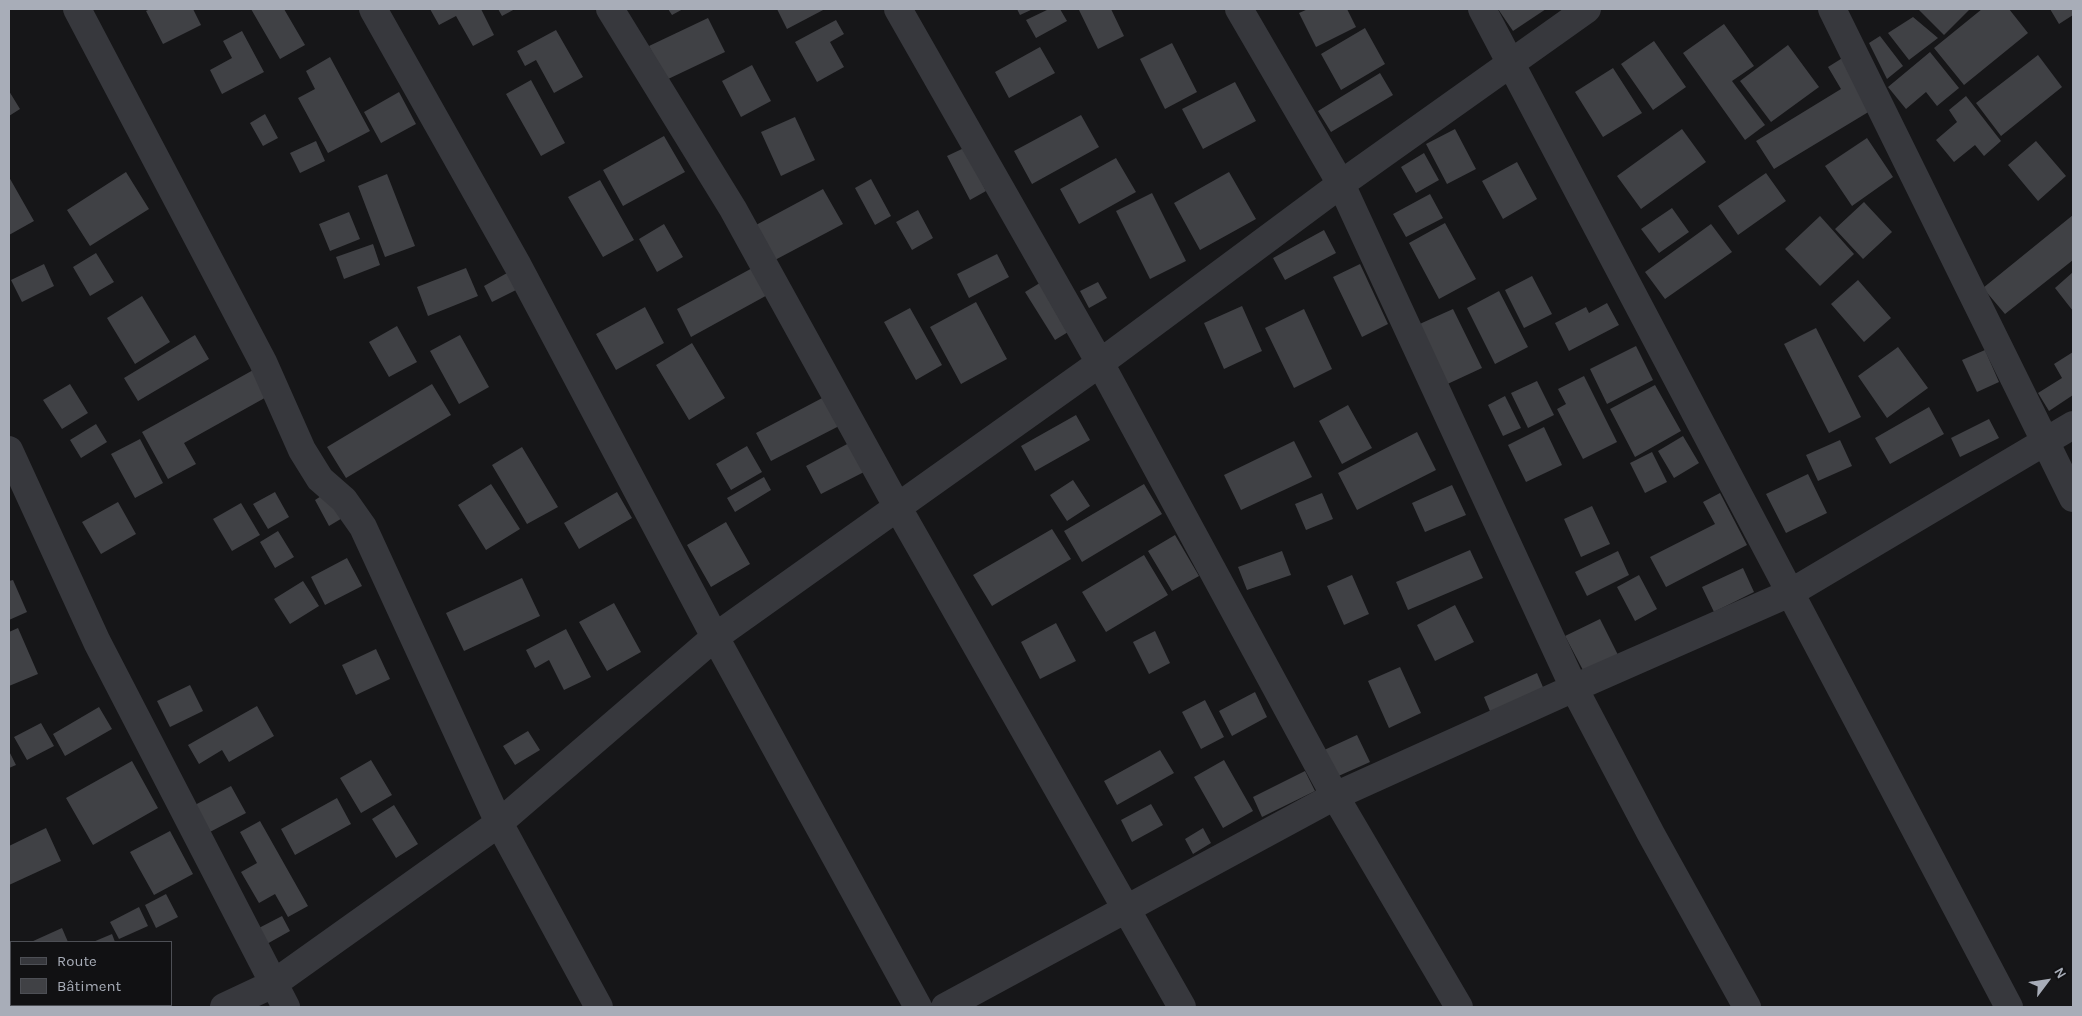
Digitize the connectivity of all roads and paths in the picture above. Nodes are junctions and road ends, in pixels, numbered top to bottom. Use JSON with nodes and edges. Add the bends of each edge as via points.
{"nodes":[{"id":1,"x":77,"y":9,"type":"edge"},
{"id":2,"x":373,"y":9,"type":"edge"},
{"id":3,"x":610,"y":9,"type":"edge"},
{"id":4,"x":898,"y":9,"type":"edge"},
{"id":5,"x":1239,"y":9,"type":"edge"},
{"id":6,"x":1482,"y":9,"type":"edge"},
{"id":7,"x":1587,"y":9,"type":"edge"},
{"id":8,"x":1832,"y":9,"type":"edge"},
{"id":9,"x":1510,"y":63,"type":"junction"},
{"id":10,"x":1341,"y":184,"type":"junction"},
{"id":11,"x":1100,"y":364,"type":"junction"},
{"id":12,"x":2073,"y":425,"type":"edge"},
{"id":13,"x":2047,"y":441,"type":"junction"},
{"id":14,"x":9,"y":450,"type":"edge"},
{"id":15,"x":2073,"y":498,"type":"edge"},
{"id":16,"x":898,"y":508,"type":"junction"},
{"id":17,"x":1790,"y":593,"type":"junction"},
{"id":18,"x":715,"y":637,"type":"junction"},
{"id":19,"x":1574,"y":688,"type":"junction"},
{"id":20,"x":1335,"y":796,"type":"junction"},
{"id":21,"x":500,"y":823,"type":"junction"},
{"id":22,"x":1125,"y":909,"type":"junction"},
{"id":23,"x":273,"y":984,"type":"junction"},
{"id":24,"x":224,"y":1007,"type":"edge"},
{"id":25,"x":286,"y":1007,"type":"edge"},
{"id":26,"x":599,"y":1007,"type":"edge"},
{"id":27,"x":918,"y":1007,"type":"edge"},
{"id":28,"x":945,"y":1007,"type":"edge"},
{"id":29,"x":1182,"y":1007,"type":"edge"},
{"id":30,"x":1459,"y":1007,"type":"edge"},
{"id":31,"x":1747,"y":1007,"type":"edge"},
{"id":32,"x":2008,"y":1007,"type":"edge"}],
"edges":[{"from":1,"to":21,"type":"street","via":[[264,362],[302,450],[320,479],[344,500],[362,527]]},
{"from":2,"to":18,"type":"street","via":[[518,266]]},
{"from":3,"to":16,"type":"street","via":[[733,209]]},
{"from":4,"to":11,"type":"street"},
{"from":5,"to":10,"type":"street"},
{"from":6,"to":9,"type":"street"},
{"from":7,"to":9,"type":"street"},
{"from":8,"to":13,"type":"street"},
{"from":9,"to":10,"type":"street"},
{"from":9,"to":17,"type":"street"},
{"from":10,"to":11,"type":"street"},
{"from":10,"to":19,"type":"street"},
{"from":11,"to":16,"type":"street"},
{"from":11,"to":20,"type":"street"},
{"from":12,"to":13,"type":"street"},
{"from":13,"to":15,"type":"street"},
{"from":13,"to":17,"type":"street"},
{"from":14,"to":23,"type":"street","via":[[97,642]]},
{"from":16,"to":18,"type":"street"},
{"from":16,"to":22,"type":"street"},
{"from":17,"to":19,"type":"street"},
{"from":17,"to":32,"type":"street"},
{"from":18,"to":21,"type":"street"},
{"from":18,"to":27,"type":"street"},
{"from":19,"to":20,"type":"street"},
{"from":19,"to":31,"type":"street"},
{"from":20,"to":22,"type":"street"},
{"from":20,"to":30,"type":"street"},
{"from":21,"to":23,"type":"street"},
{"from":21,"to":26,"type":"street"},
{"from":22,"to":28,"type":"street"},
{"from":22,"to":29,"type":"street"},
{"from":23,"to":24,"type":"street"},
{"from":23,"to":25,"type":"street"}]}
